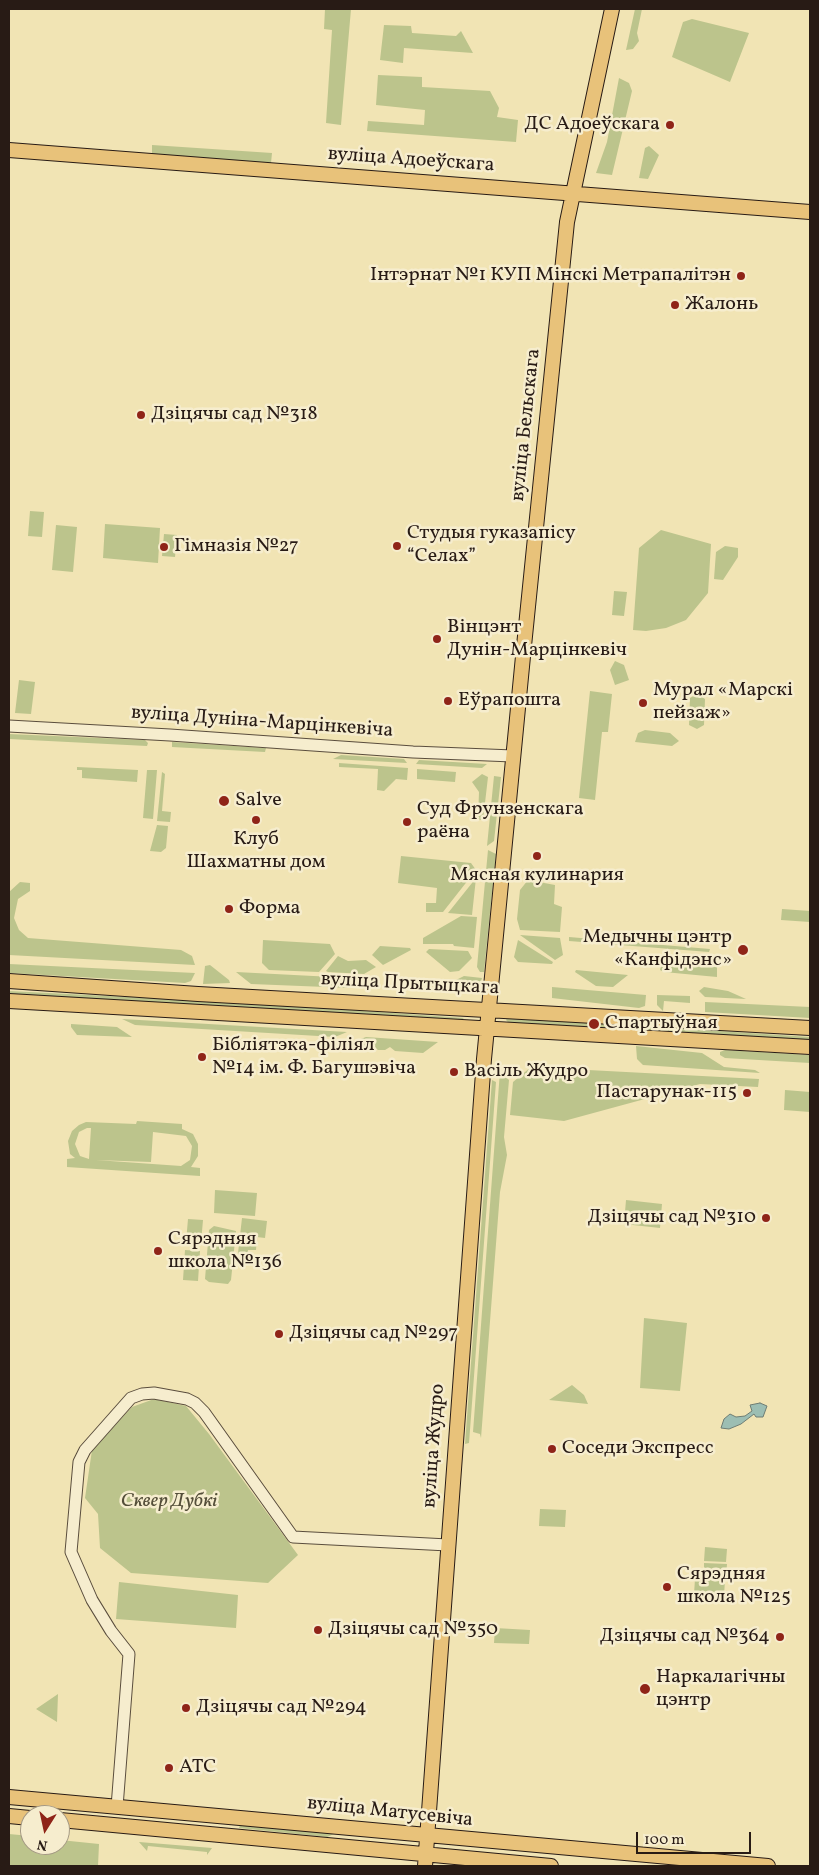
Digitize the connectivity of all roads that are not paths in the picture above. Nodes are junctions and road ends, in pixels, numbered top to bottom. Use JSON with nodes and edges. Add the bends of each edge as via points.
{"nodes":[{"id":1,"x":612,"y":9,"type":"edge"},
{"id":2,"x":9,"y":150,"type":"edge"},
{"id":3,"x":572,"y":194,"type":"junction"},
{"id":4,"x":810,"y":212,"type":"edge"},
{"id":5,"x":9,"y":726,"type":"edge"},
{"id":6,"x":513,"y":756,"type":"junction"},
{"id":7,"x":9,"y":981,"type":"edge"},
{"id":8,"x":9,"y":1001,"type":"edge"},
{"id":9,"x":489,"y":1008,"type":"junction"},
{"id":10,"x":487,"y":1028,"type":"junction"},
{"id":11,"x":810,"y":1028,"type":"edge"},
{"id":12,"x":810,"y":1047,"type":"edge"},
{"id":13,"x":448,"y":1545,"type":"junction"},
{"id":14,"x":9,"y":1797,"type":"edge"},
{"id":15,"x":117,"y":1807,"type":"junction"},
{"id":16,"x":70,"y":1821,"type":"edge"},
{"id":17,"x":428,"y":1837,"type":"junction"},
{"id":18,"x":425,"y":1861,"type":"edge"},
{"id":19,"x":551,"y":1866,"type":"edge"},
{"id":20,"x":768,"y":1866,"type":"edge"}],
"edges":[{"from":1,"to":3,"type":"main road","name":"вуліца Бельскага"},
{"from":2,"to":3,"type":"main road","name":"вуліца Адоеўскага"},
{"from":3,"to":4,"type":"main road","name":"вуліца Адоеўскага"},
{"from":3,"to":6,"type":"main road","name":"вуліца Бельскага"},
{"from":5,"to":6,"type":"street","name":"вуліца Дуніна-Марцінкевіча"},
{"from":6,"to":9,"type":"main road","name":"вуліца Бельскага"},
{"from":7,"to":9,"type":"main road","name":"вуліца Прытыцкага"},
{"from":8,"to":10,"type":"main road","name":"вуліца Прытыцкага"},
{"from":9,"to":10,"type":"main road","name":"вуліца Бельскага"},
{"from":9,"to":11,"type":"main road","name":"вуліца Прытыцкага"},
{"from":10,"to":12,"type":"main road","name":"вуліца Прытыцкага"},
{"from":10,"to":13,"type":"main road","name":"вуліца Жудро"},
{"from":13,"to":15,"type":"street","via":[[293,1537],[195,1402],[154,1393],[130,1398],[85,1450],[79,1462],[71,1552],[92,1600],[129,1654]]},
{"from":13,"to":17,"type":"main road","name":"вуліца Жудро"},
{"from":14,"to":15,"type":"main road","name":"вуліца Матусевіча"},
{"from":15,"to":17,"type":"main road","name":"вуліца Матусевіча"},
{"from":16,"to":18,"type":"main road","name":"вуліца Матусевіча"},
{"from":17,"to":18,"type":"main road","name":"вуліца Жудро"},
{"from":17,"to":20,"type":"main road","name":"вуліца Матусевіча"},
{"from":18,"to":19,"type":"main road","name":"вуліца Матусевіча"}]}
